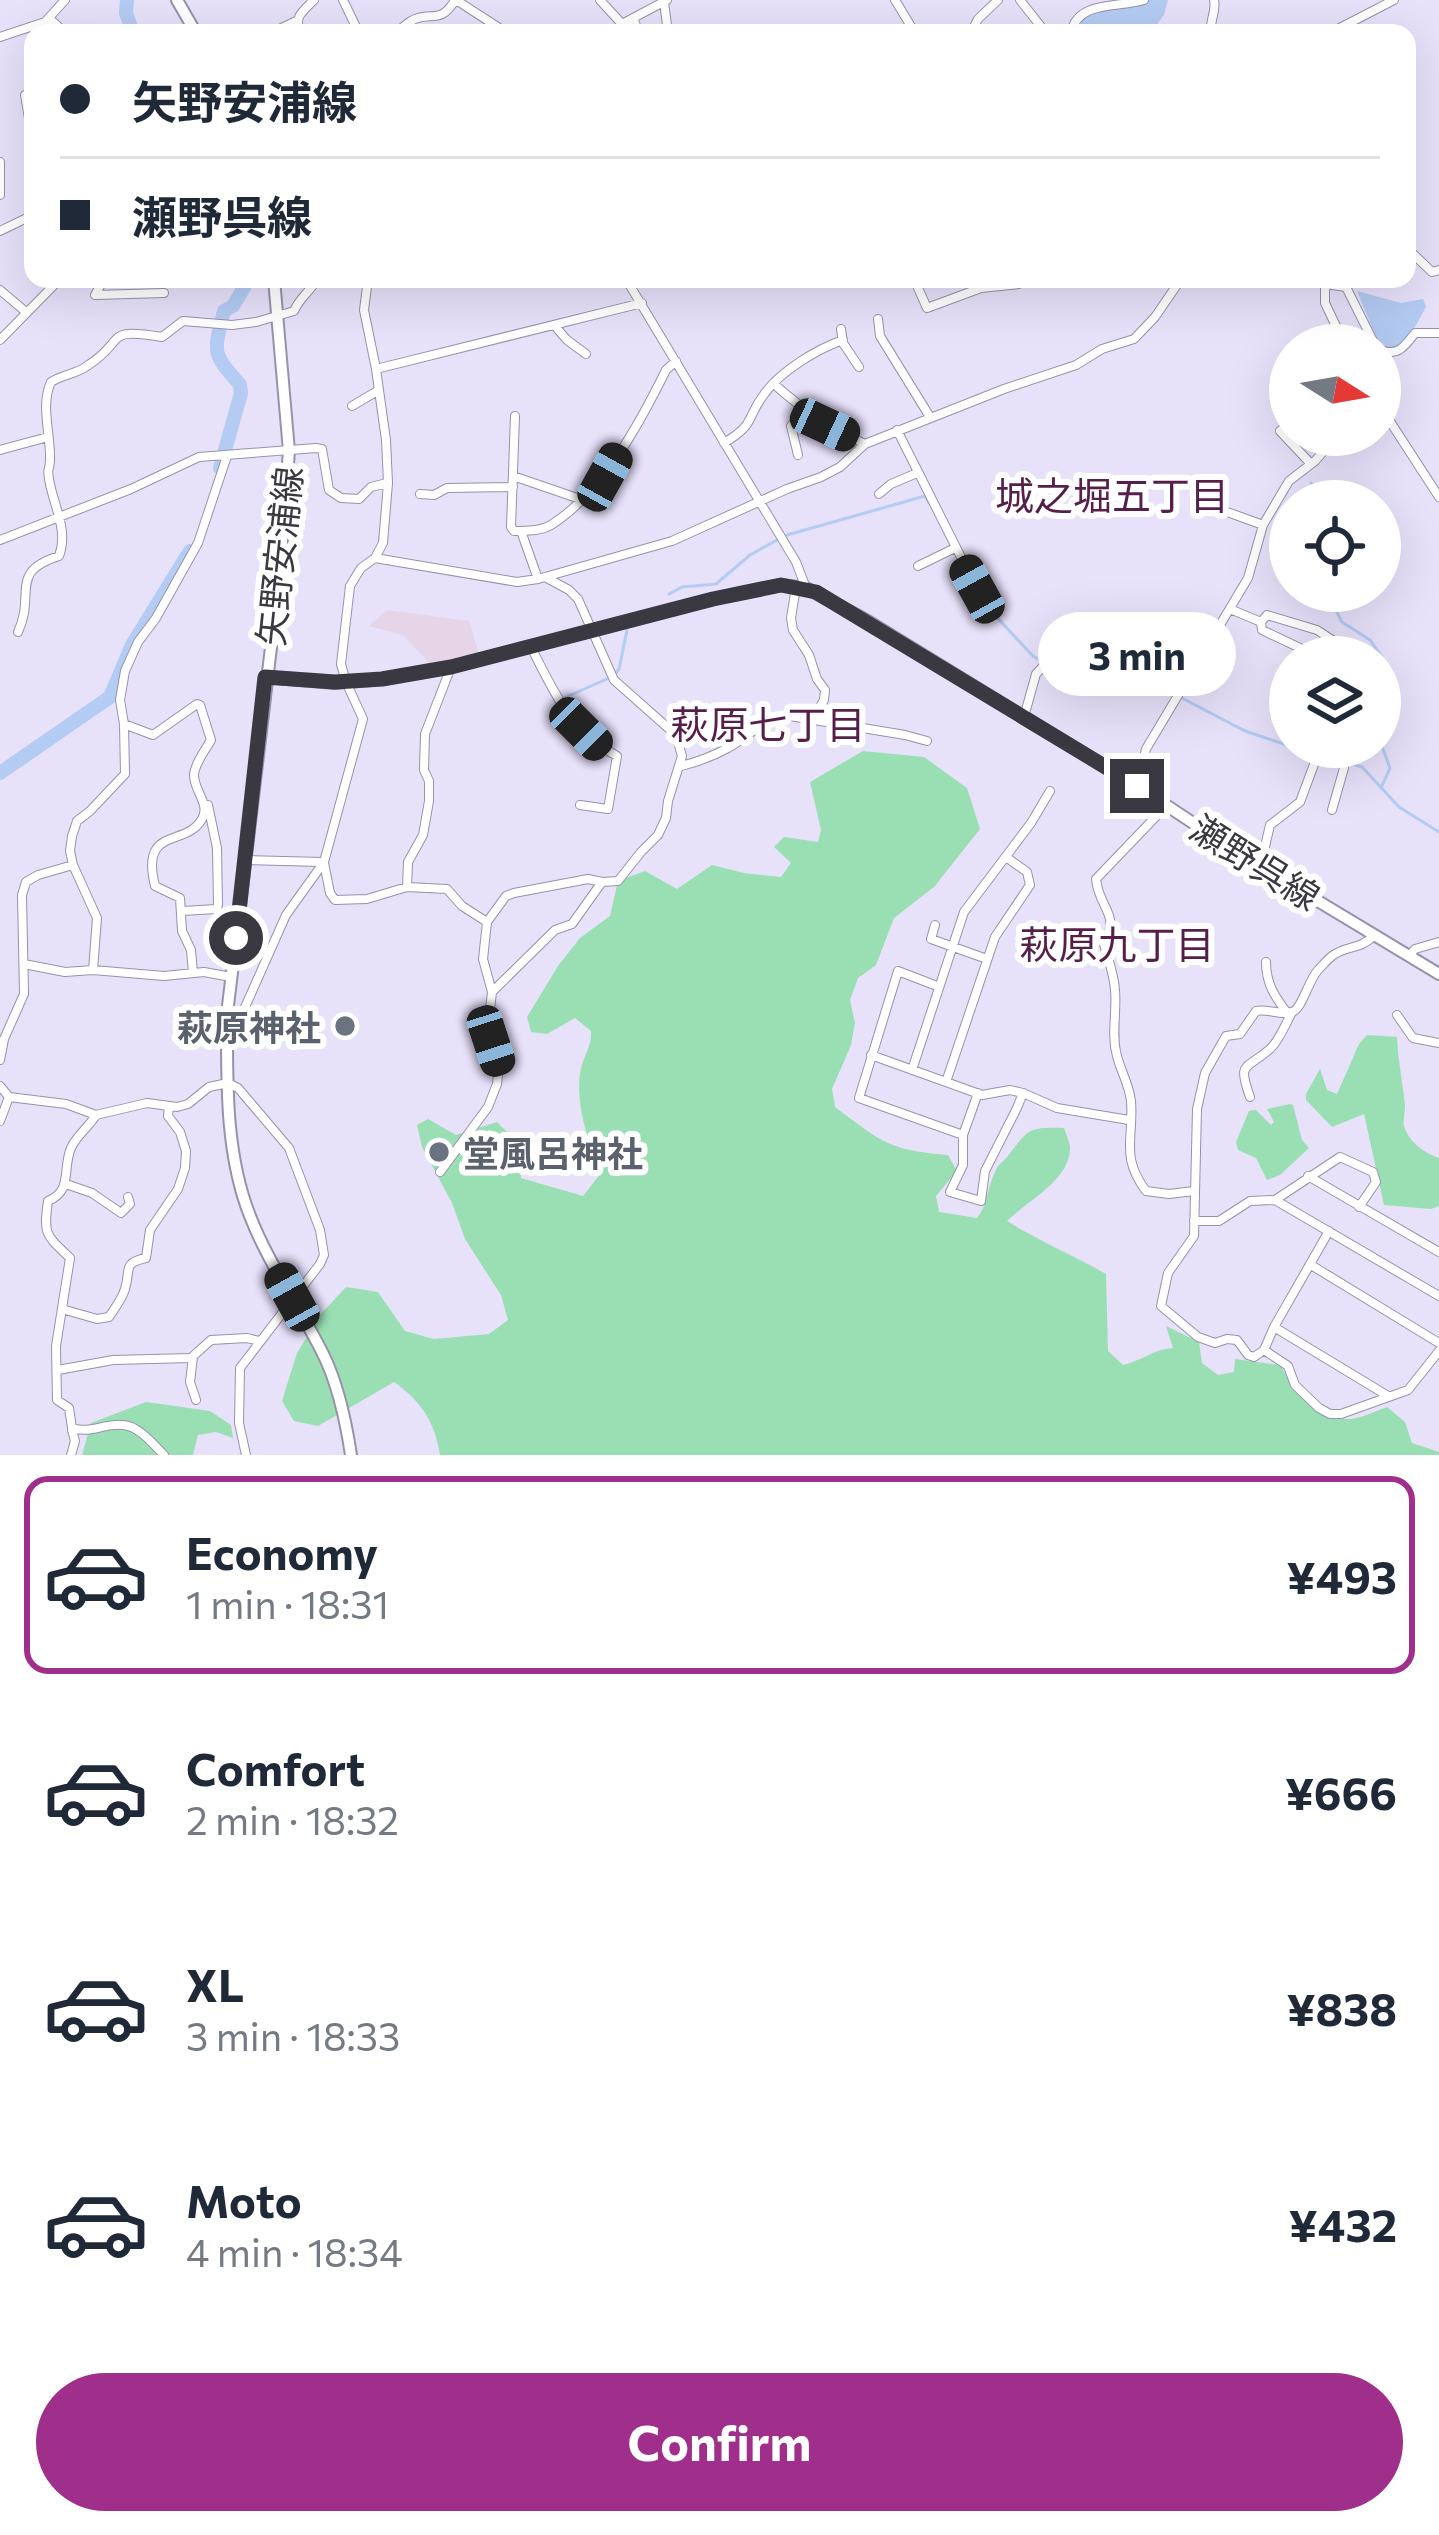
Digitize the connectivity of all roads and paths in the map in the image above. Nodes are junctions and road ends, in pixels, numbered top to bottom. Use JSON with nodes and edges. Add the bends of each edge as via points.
{"nodes":[{"id":1,"x":64,"y":0,"type":"edge"},
{"id":2,"x":314,"y":0,"type":"edge"},
{"id":3,"x":455,"y":0,"type":"edge"},
{"id":4,"x":600,"y":0,"type":"edge"},
{"id":5,"x":639,"y":0,"type":"edge"},
{"id":6,"x":998,"y":0,"type":"edge"},
{"id":7,"x":1021,"y":0,"type":"edge"},
{"id":8,"x":1144,"y":0,"type":"edge"},
{"id":9,"x":1394,"y":0,"type":"edge"},
{"id":10,"x":665,"y":1,"type":"edge"},
{"id":11,"x":649,"y":10,"type":"junction"},
{"id":12,"x":49,"y":18,"type":"junction"},
{"id":13,"x":634,"y":18,"type":"junction"},
{"id":14,"x":296,"y":21,"type":"junction"},
{"id":15,"x":42,"y":24,"type":"edge"},
{"id":16,"x":55,"y":24,"type":"edge"},
{"id":17,"x":290,"y":24,"type":"edge"},
{"id":18,"x":297,"y":24,"type":"edge"},
{"id":19,"x":409,"y":24,"type":"edge"},
{"id":20,"x":493,"y":24,"type":"edge"},
{"id":21,"x":622,"y":24,"type":"joint"},
{"id":22,"x":636,"y":24,"type":"edge"},
{"id":23,"x":975,"y":24,"type":"edge"},
{"id":24,"x":1039,"y":24,"type":"edge"},
{"id":25,"x":1073,"y":24,"type":"edge"},
{"id":26,"x":1347,"y":24,"type":"edge"},
{"id":27,"x":0,"y":162,"type":"edge"},
{"id":28,"x":0,"y":195,"type":"edge"},
{"id":29,"x":51,"y":288,"type":"edge"},
{"id":30,"x":99,"y":288,"type":"edge"},
{"id":31,"x":275,"y":288,"type":"edge"},
{"id":32,"x":312,"y":288,"type":"edge"},
{"id":33,"x":367,"y":288,"type":"edge"},
{"id":34,"x":632,"y":288,"type":"edge"},
{"id":35,"x":918,"y":288,"type":"edge"},
{"id":36,"x":981,"y":288,"type":"edge"},
{"id":37,"x":1175,"y":288,"type":"edge"},
{"id":38,"x":1323,"y":288,"type":"edge"},
{"id":39,"x":1347,"y":288,"type":"edge"},
{"id":40,"x":0,"y":290,"type":"edge"},
{"id":41,"x":164,"y":293,"type":"dead end"},
{"id":42,"x":642,"y":303,"type":"junction"},
{"id":43,"x":26,"y":312,"type":"junction"},
{"id":44,"x":278,"y":316,"type":"junction"},
{"id":45,"x":878,"y":319,"type":"dead end"},
{"id":46,"x":1334,"y":324,"type":"edge"},
{"id":47,"x":1365,"y":324,"type":"edge"},
{"id":48,"x":554,"y":325,"type":"junction"},
{"id":49,"x":841,"y":329,"type":"dead end"},
{"id":50,"x":1439,"y":333,"type":"edge"},
{"id":51,"x":0,"y":340,"type":"edge"},
{"id":52,"x":843,"y":340,"type":"junction"},
{"id":53,"x":901,"y":340,"type":"dead end"},
{"id":54,"x":888,"y":348,"type":"junction"},
{"id":55,"x":1401,"y":349,"type":"edge"},
{"id":56,"x":586,"y":354,"type":"dead end"},
{"id":57,"x":676,"y":362,"type":"junction"},
{"id":58,"x":859,"y":368,"type":"dead end"},
{"id":59,"x":376,"y":369,"type":"junction"},
{"id":60,"x":774,"y":384,"type":"junction"},
{"id":61,"x":379,"y":390,"type":"junction"},
{"id":62,"x":352,"y":406,"type":"dead end"},
{"id":63,"x":803,"y":411,"type":"junction"},
{"id":64,"x":514,"y":416,"type":"dead end"},
{"id":65,"x":931,"y":417,"type":"junction"},
{"id":66,"x":898,"y":430,"type":"junction"},
{"id":67,"x":48,"y":436,"type":"junction"},
{"id":68,"x":1401,"y":438,"type":"edge"},
{"id":69,"x":724,"y":443,"type":"junction"},
{"id":70,"x":866,"y":444,"type":"junction"},
{"id":71,"x":0,"y":450,"type":"edge"},
{"id":72,"x":289,"y":451,"type":"junction"},
{"id":73,"x":798,"y":455,"type":"dead end"},
{"id":74,"x":227,"y":456,"type":"junction"},
{"id":75,"x":1303,"y":456,"type":"edge"},
{"id":76,"x":1319,"y":456,"type":"edge"},
{"id":77,"x":1311,"y":464,"type":"junction"},
{"id":78,"x":917,"y":473,"type":"junction"},
{"id":79,"x":513,"y":482,"type":"junction"},
{"id":80,"x":388,"y":483,"type":"junction"},
{"id":81,"x":420,"y":494,"type":"dead end"},
{"id":82,"x":879,"y":494,"type":"dead end"},
{"id":83,"x":1439,"y":497,"type":"edge"},
{"id":84,"x":580,"y":500,"type":"junction"},
{"id":85,"x":759,"y":503,"type":"junction"},
{"id":86,"x":1219,"y":509,"type":"dead end"},
{"id":87,"x":59,"y":518,"type":"junction"},
{"id":88,"x":1263,"y":525,"type":"junction"},
{"id":89,"x":521,"y":531,"type":"junction"},
{"id":90,"x":0,"y":540,"type":"edge"},
{"id":91,"x":955,"y":548,"type":"junction"},
{"id":92,"x":375,"y":558,"type":"junction"},
{"id":93,"x":918,"y":566,"type":"dead end"},
{"id":94,"x":542,"y":578,"type":"junction"},
{"id":95,"x":801,"y":587,"type":"junction"},
{"id":96,"x":977,"y":589,"type":"dead end"},
{"id":97,"x":1230,"y":609,"type":"junction"},
{"id":98,"x":1261,"y":622,"type":"junction"},
{"id":99,"x":593,"y":630,"type":"junction"},
{"id":100,"x":18,"y":632,"type":"dead end"},
{"id":101,"x":1275,"y":636,"type":"edge"},
{"id":102,"x":1326,"y":636,"type":"edge"},
{"id":103,"x":532,"y":647,"type":"junction"},
{"id":104,"x":451,"y":667,"type":"junction"},
{"id":105,"x":265,"y":677,"type":"junction"},
{"id":106,"x":346,"y":682,"type":"junction"},
{"id":107,"x":1179,"y":692,"type":"junction"},
{"id":108,"x":1024,"y":718,"type":"junction"},
{"id":109,"x":813,"y":719,"type":"junction"},
{"id":110,"x":124,"y":724,"type":"junction"},
{"id":111,"x":927,"y":741,"type":"dead end"},
{"id":112,"x":680,"y":766,"type":"junction"},
{"id":113,"x":1137,"y":786,"type":"junction"},
{"id":114,"x":1050,"y":791,"type":"dead end"},
{"id":115,"x":203,"y":801,"type":"junction"},
{"id":116,"x":580,"y":805,"type":"dead end"},
{"id":117,"x":1167,"y":806,"type":"junction"},
{"id":118,"x":1332,"y":811,"type":"dead end"},
{"id":119,"x":1006,"y":857,"type":"junction"},
{"id":120,"x":244,"y":860,"type":"junction"},
{"id":121,"x":323,"y":862,"type":"junction"},
{"id":122,"x":1254,"y":862,"type":"junction"},
{"id":123,"x":73,"y":865,"type":"junction"},
{"id":124,"x":602,"y":882,"type":"junction"},
{"id":125,"x":407,"y":887,"type":"junction"},
{"id":126,"x":182,"y":911,"type":"junction"},
{"id":127,"x":487,"y":922,"type":"junction"},
{"id":128,"x":935,"y":925,"type":"dead end"},
{"id":129,"x":1375,"y":935,"type":"junction"},
{"id":130,"x":1439,"y":942,"type":"edge"},
{"id":131,"x":951,"y":946,"type":"junction"},
{"id":132,"x":1408,"y":956,"type":"junction"},
{"id":133,"x":987,"y":959,"type":"junction"},
{"id":134,"x":1266,"y":962,"type":"dead end"},
{"id":135,"x":24,"y":964,"type":"junction"},
{"id":136,"x":94,"y":970,"type":"junction"},
{"id":137,"x":193,"y":973,"type":"junction"},
{"id":138,"x":1439,"y":974,"type":"edge"},
{"id":139,"x":231,"y":977,"type":"junction"},
{"id":140,"x":937,"y":986,"type":"junction"},
{"id":141,"x":492,"y":992,"type":"junction"},
{"id":142,"x":1290,"y":1013,"type":"junction"},
{"id":143,"x":1397,"y":1015,"type":"dead end"},
{"id":144,"x":1439,"y":1043,"type":"edge"},
{"id":145,"x":227,"y":1048,"type":"junction"},
{"id":146,"x":871,"y":1055,"type":"junction"},
{"id":147,"x":0,"y":1060,"type":"edge"},
{"id":148,"x":911,"y":1070,"type":"junction"},
{"id":149,"x":946,"y":1082,"type":"junction"},
{"id":150,"x":228,"y":1083,"type":"junction"},
{"id":151,"x":0,"y":1086,"type":"edge"},
{"id":152,"x":1023,"y":1093,"type":"junction"},
{"id":153,"x":978,"y":1094,"type":"junction"},
{"id":154,"x":9,"y":1097,"type":"junction"},
{"id":155,"x":1250,"y":1097,"type":"dead end"},
{"id":156,"x":170,"y":1106,"type":"junction"},
{"id":157,"x":96,"y":1115,"type":"junction"},
{"id":158,"x":0,"y":1120,"type":"edge"},
{"id":159,"x":1129,"y":1120,"type":"junction"},
{"id":160,"x":963,"y":1135,"type":"junction"},
{"id":161,"x":440,"y":1172,"type":"dead end"},
{"id":162,"x":1308,"y":1176,"type":"junction"},
{"id":163,"x":66,"y":1184,"type":"junction"},
{"id":164,"x":1194,"y":1191,"type":"junction"},
{"id":165,"x":128,"y":1197,"type":"dead end"},
{"id":166,"x":1275,"y":1200,"type":"junction"},
{"id":167,"x":1360,"y":1207,"type":"junction"},
{"id":168,"x":1194,"y":1221,"type":"junction"},
{"id":169,"x":1329,"y":1231,"type":"junction"},
{"id":170,"x":1439,"y":1252,"type":"edge"},
{"id":171,"x":1311,"y":1265,"type":"junction"},
{"id":172,"x":1439,"y":1296,"type":"edge"},
{"id":173,"x":292,"y":1297,"type":"junction"},
{"id":174,"x":62,"y":1309,"type":"junction"},
{"id":175,"x":1274,"y":1327,"type":"junction"},
{"id":176,"x":259,"y":1341,"type":"junction"},
{"id":177,"x":1439,"y":1347,"type":"edge"},
{"id":178,"x":1264,"y":1351,"type":"junction"},
{"id":179,"x":193,"y":1357,"type":"junction"},
{"id":180,"x":58,"y":1370,"type":"junction"},
{"id":181,"x":1389,"y":1397,"type":"junction"},
{"id":182,"x":196,"y":1400,"type":"dead end"},
{"id":183,"x":72,"y":1428,"type":"junction"},
{"id":184,"x":71,"y":1455,"type":"edge"},
{"id":185,"x":164,"y":1455,"type":"edge"},
{"id":186,"x":246,"y":1455,"type":"edge"},
{"id":187,"x":351,"y":1455,"type":"edge"}],
"edges":[{"from":1,"to":12,"type":"street"},
{"from":2,"to":14,"type":"street"},
{"from":3,"to":19,"type":"street","via":[[441,16]]},
{"from":3,"to":20,"type":"street"},
{"from":4,"to":21,"type":"street"},
{"from":5,"to":11,"type":"street"},
{"from":6,"to":23,"type":"street"},
{"from":7,"to":24,"type":"street"},
{"from":8,"to":25,"type":"street","via":[[1079,15]]},
{"from":9,"to":26,"type":"street"},
{"from":10,"to":11,"type":"street"},
{"from":11,"to":13,"type":"street"},
{"from":12,"to":15,"type":"street"},
{"from":12,"to":16,"type":"street"},
{"from":13,"to":21,"type":"street"},
{"from":13,"to":22,"type":"street"},
{"from":14,"to":17,"type":"street"},
{"from":14,"to":18,"type":"street"},
{"from":27,"to":28,"type":"street"},
{"from":29,"to":43,"type":"street"},
{"from":30,"to":41,"type":"street","via":[[95,295]]},
{"from":31,"to":44,"type":"main road","name":"矢野安浦線"},
{"from":32,"to":44,"type":"street","via":[[294,311]]},
{"from":33,"to":59,"type":"street"},
{"from":34,"to":42,"type":"street"},
{"from":35,"to":36,"type":"street","via":[[927,308]]},
{"from":37,"to":65,"type":"street","via":[[1134,339]]},
{"from":38,"to":46,"type":"street"},
{"from":39,"to":47,"type":"street"},
{"from":40,"to":43,"type":"street"},
{"from":42,"to":48,"type":"street"},
{"from":42,"to":57,"type":"street"},
{"from":43,"to":51,"type":"street"},
{"from":44,"to":67,"type":"street","via":[[232,326],[183,321],[162,337],[119,334],[82,370],[51,382]]},
{"from":44,"to":72,"type":"main road","name":"矢野安浦線"},
{"from":45,"to":54,"type":"street"},
{"from":48,"to":56,"type":"street"},
{"from":48,"to":59,"type":"street"},
{"from":49,"to":52,"type":"street"},
{"from":50,"to":55,"type":"street","via":[[1415,333]]},
{"from":52,"to":58,"type":"street"},
{"from":52,"to":60,"type":"street"},
{"from":53,"to":54,"type":"street"},
{"from":54,"to":65,"type":"street"},
{"from":57,"to":69,"type":"street"},
{"from":57,"to":84,"type":"street","via":[[605,477]]},
{"from":59,"to":61,"type":"street"},
{"from":60,"to":63,"type":"street"},
{"from":60,"to":69,"type":"street","via":[[745,430]]},
{"from":61,"to":62,"type":"street"},
{"from":61,"to":80,"type":"street"},
{"from":63,"to":70,"type":"street"},
{"from":63,"to":73,"type":"street","via":[[791,427]]},
{"from":64,"to":79,"type":"street"},
{"from":65,"to":66,"type":"street"},
{"from":66,"to":70,"type":"street"},
{"from":66,"to":78,"type":"street"},
{"from":67,"to":71,"type":"street"},
{"from":67,"to":87,"type":"street"},
{"from":68,"to":83,"type":"street"},
{"from":69,"to":85,"type":"street"},
{"from":70,"to":85,"type":"street","via":[[840,467]]},
{"from":72,"to":74,"type":"street"},
{"from":72,"to":80,"type":"street","via":[[322,449],[328,490],[341,498],[359,500]]},
{"from":72,"to":105,"type":"main road","name":"矢野安浦線"},
{"from":74,"to":87,"type":"street","via":[[199,457]]},
{"from":74,"to":110,"type":"street","via":[[198,543],[128,662],[120,692]]},
{"from":75,"to":77,"type":"street"},
{"from":76,"to":77,"type":"street"},
{"from":77,"to":88,"type":"street","via":[[1288,482]]},
{"from":78,"to":82,"type":"street"},
{"from":78,"to":91,"type":"street"},
{"from":79,"to":81,"type":"street"},
{"from":79,"to":84,"type":"street"},
{"from":79,"to":89,"type":"street","via":[[512,527]]},
{"from":80,"to":92,"type":"street"},
{"from":84,"to":89,"type":"street","via":[[548,527]]},
{"from":85,"to":94,"type":"street","via":[[672,541]]},
{"from":85,"to":95,"type":"street","via":[[796,562]]},
{"from":86,"to":88,"type":"street"},
{"from":87,"to":90,"type":"street"},
{"from":87,"to":100,"type":"street","via":[[62,552],[38,564],[25,583]]},
{"from":88,"to":97,"type":"street"},
{"from":89,"to":94,"type":"street"},
{"from":91,"to":93,"type":"street"},
{"from":91,"to":96,"type":"street"},
{"from":92,"to":94,"type":"street","via":[[517,582]]},
{"from":92,"to":106,"type":"street","via":[[350,586]]},
{"from":94,"to":99,"type":"street","via":[[578,599]]},
{"from":95,"to":99,"type":"main road","via":[[713,599]]},
{"from":95,"to":108,"type":"main road","name":"瀬野呉線"},
{"from":95,"to":109,"type":"street","via":[[793,630],[825,690]]},
{"from":97,"to":98,"type":"street"},
{"from":97,"to":107,"type":"street"},
{"from":98,"to":101,"type":"street"},
{"from":98,"to":102,"type":"street","via":[[1268,616]]},
{"from":99,"to":103,"type":"main road"},
{"from":99,"to":112,"type":"street","via":[[614,680],[676,735]]},
{"from":103,"to":104,"type":"main road"},
{"from":103,"to":116,"type":"street","via":[[564,711],[617,756],[608,809]]},
{"from":104,"to":106,"type":"main road"},
{"from":104,"to":125,"type":"street","via":[[425,734],[430,801]]},
{"from":105,"to":106,"type":"main road"},
{"from":105,"to":120,"type":"main road","name":"矢野安浦線"},
{"from":106,"to":121,"type":"street","via":[[363,719]]},
{"from":107,"to":108,"type":"street","via":[[1144,679],[1088,682],[1048,661],[1036,674]]},
{"from":107,"to":113,"type":"street","via":[[1146,749]]},
{"from":108,"to":113,"type":"main road","name":"瀬野呉線"},
{"from":109,"to":111,"type":"street"},
{"from":109,"to":112,"type":"street","via":[[771,719]]},
{"from":110,"to":115,"type":"street","via":[[153,735],[200,705],[212,740],[194,777]]},
{"from":110,"to":123,"type":"street","via":[[125,774],[77,821]]},
{"from":112,"to":124,"type":"street","via":[[658,835],[618,881]]},
{"from":113,"to":117,"type":"main road","name":"瀬野呉線"},
{"from":114,"to":119,"type":"street"},
{"from":115,"to":126,"type":"street","via":[[217,846],[218,905]]},
{"from":115,"to":126,"type":"street","via":[[203,818],[162,841],[153,865],[155,886],[180,898]]},
{"from":117,"to":122,"type":"main road","name":"瀬野呉線"},
{"from":117,"to":159,"type":"street","via":[[1096,880],[1112,922],[1104,944]]},
{"from":118,"to":122,"type":"street","via":[[1342,757],[1319,751],[1300,802],[1270,826]]},
{"from":119,"to":131,"type":"street","via":[[964,912]]},
{"from":119,"to":133,"type":"street","via":[[1027,872],[1030,885]]},
{"from":120,"to":121,"type":"street"},
{"from":120,"to":139,"type":"main road","name":"矢野安浦線"},
{"from":121,"to":125,"type":"street","via":[[335,901]]},
{"from":121,"to":145,"type":"street","via":[[286,915]]},
{"from":122,"to":129,"type":"main road","name":"瀬野呉線"},
{"from":123,"to":135,"type":"street","via":[[26,882]]},
{"from":123,"to":136,"type":"street","via":[[98,918]]},
{"from":124,"to":127,"type":"street","via":[[514,893]]},
{"from":124,"to":141,"type":"street","via":[[572,925],[555,929]]},
{"from":125,"to":127,"type":"street","via":[[447,889]]},
{"from":126,"to":137,"type":"street"},
{"from":127,"to":141,"type":"street","via":[[483,958]]},
{"from":128,"to":131,"type":"street","via":[[931,939]]},
{"from":129,"to":132,"type":"main road","name":"瀬野呉線"},
{"from":129,"to":142,"type":"street","via":[[1334,953]]},
{"from":130,"to":132,"type":"street"},
{"from":131,"to":133,"type":"street"},
{"from":131,"to":140,"type":"street"},
{"from":132,"to":138,"type":"main road","name":"瀬野呉線"},
{"from":133,"to":149,"type":"street"},
{"from":134,"to":142,"type":"street","via":[[1272,992]]},
{"from":135,"to":136,"type":"street"},
{"from":135,"to":147,"type":"street","via":[[24,994]]},
{"from":136,"to":137,"type":"street"},
{"from":137,"to":139,"type":"street"},
{"from":139,"to":145,"type":"main road","name":"矢野安浦線"},
{"from":140,"to":146,"type":"street","via":[[898,971]]},
{"from":140,"to":148,"type":"street"},
{"from":141,"to":161,"type":"street","via":[[497,1084]]},
{"from":142,"to":155,"type":"street","via":[[1274,1047],[1244,1070]]},
{"from":142,"to":164,"type":"street","via":[[1256,1012],[1240,1034],[1226,1036],[1205,1073]]},
{"from":143,"to":144,"type":"street","via":[[1413,1038]]},
{"from":145,"to":150,"type":"main road","name":"矢野安浦線"},
{"from":146,"to":148,"type":"street"},
{"from":146,"to":160,"type":"street","via":[[859,1098]]},
{"from":148,"to":149,"type":"street"},
{"from":149,"to":153,"type":"street"},
{"from":150,"to":156,"type":"street"},
{"from":150,"to":173,"type":"main road","name":"矢野安浦線","via":[[242,1194]]},
{"from":150,"to":173,"type":"street","via":[[289,1148],[320,1230],[324,1255]]},
{"from":151,"to":154,"type":"street"},
{"from":152,"to":153,"type":"street"},
{"from":152,"to":159,"type":"street","via":[[1057,1108]]},
{"from":152,"to":160,"type":"street","via":[[985,1171],[981,1201],[950,1192],[963,1165]]},
{"from":153,"to":160,"type":"street"},
{"from":154,"to":157,"type":"street"},
{"from":154,"to":158,"type":"street"},
{"from":156,"to":157,"type":"street"},
{"from":156,"to":174,"type":"street","via":[[185,1168],[150,1230],[146,1258],[129,1265],[109,1317]]},
{"from":157,"to":163,"type":"street","via":[[70,1150]]},
{"from":159,"to":164,"type":"street","via":[[1132,1173],[1146,1191]]},
{"from":162,"to":166,"type":"street"},
{"from":162,"to":167,"type":"street"},
{"from":162,"to":167,"type":"street","via":[[1340,1156],[1372,1172],[1376,1182]]},
{"from":163,"to":165,"type":"street","via":[[121,1213]]},
{"from":163,"to":174,"type":"street","via":[[48,1202],[44,1228],[70,1258]]},
{"from":164,"to":168,"type":"street"},
{"from":166,"to":168,"type":"street","via":[[1250,1201],[1219,1221]]},
{"from":166,"to":169,"type":"street"},
{"from":167,"to":170,"type":"street"},
{"from":168,"to":178,"type":"street","via":[[1161,1306],[1204,1340],[1237,1340],[1254,1357]]},
{"from":169,"to":171,"type":"street"},
{"from":169,"to":172,"type":"street"},
{"from":171,"to":175,"type":"street"},
{"from":171,"to":177,"type":"street"},
{"from":173,"to":176,"type":"street"},
{"from":173,"to":187,"type":"main road","name":"矢野安浦線","via":[[326,1361]]},
{"from":174,"to":180,"type":"street"},
{"from":175,"to":178,"type":"street"},
{"from":175,"to":181,"type":"street"},
{"from":176,"to":179,"type":"street","via":[[211,1340]]},
{"from":176,"to":186,"type":"street","via":[[237,1380]]},
{"from":177,"to":181,"type":"street","via":[[1408,1390]]},
{"from":178,"to":181,"type":"street","via":[[1330,1414]]},
{"from":179,"to":180,"type":"street"},
{"from":179,"to":182,"type":"street"},
{"from":180,"to":183,"type":"street","via":[[57,1400],[69,1408]]},
{"from":183,"to":184,"type":"street"},
{"from":183,"to":185,"type":"street","via":[[130,1426]]}]}
